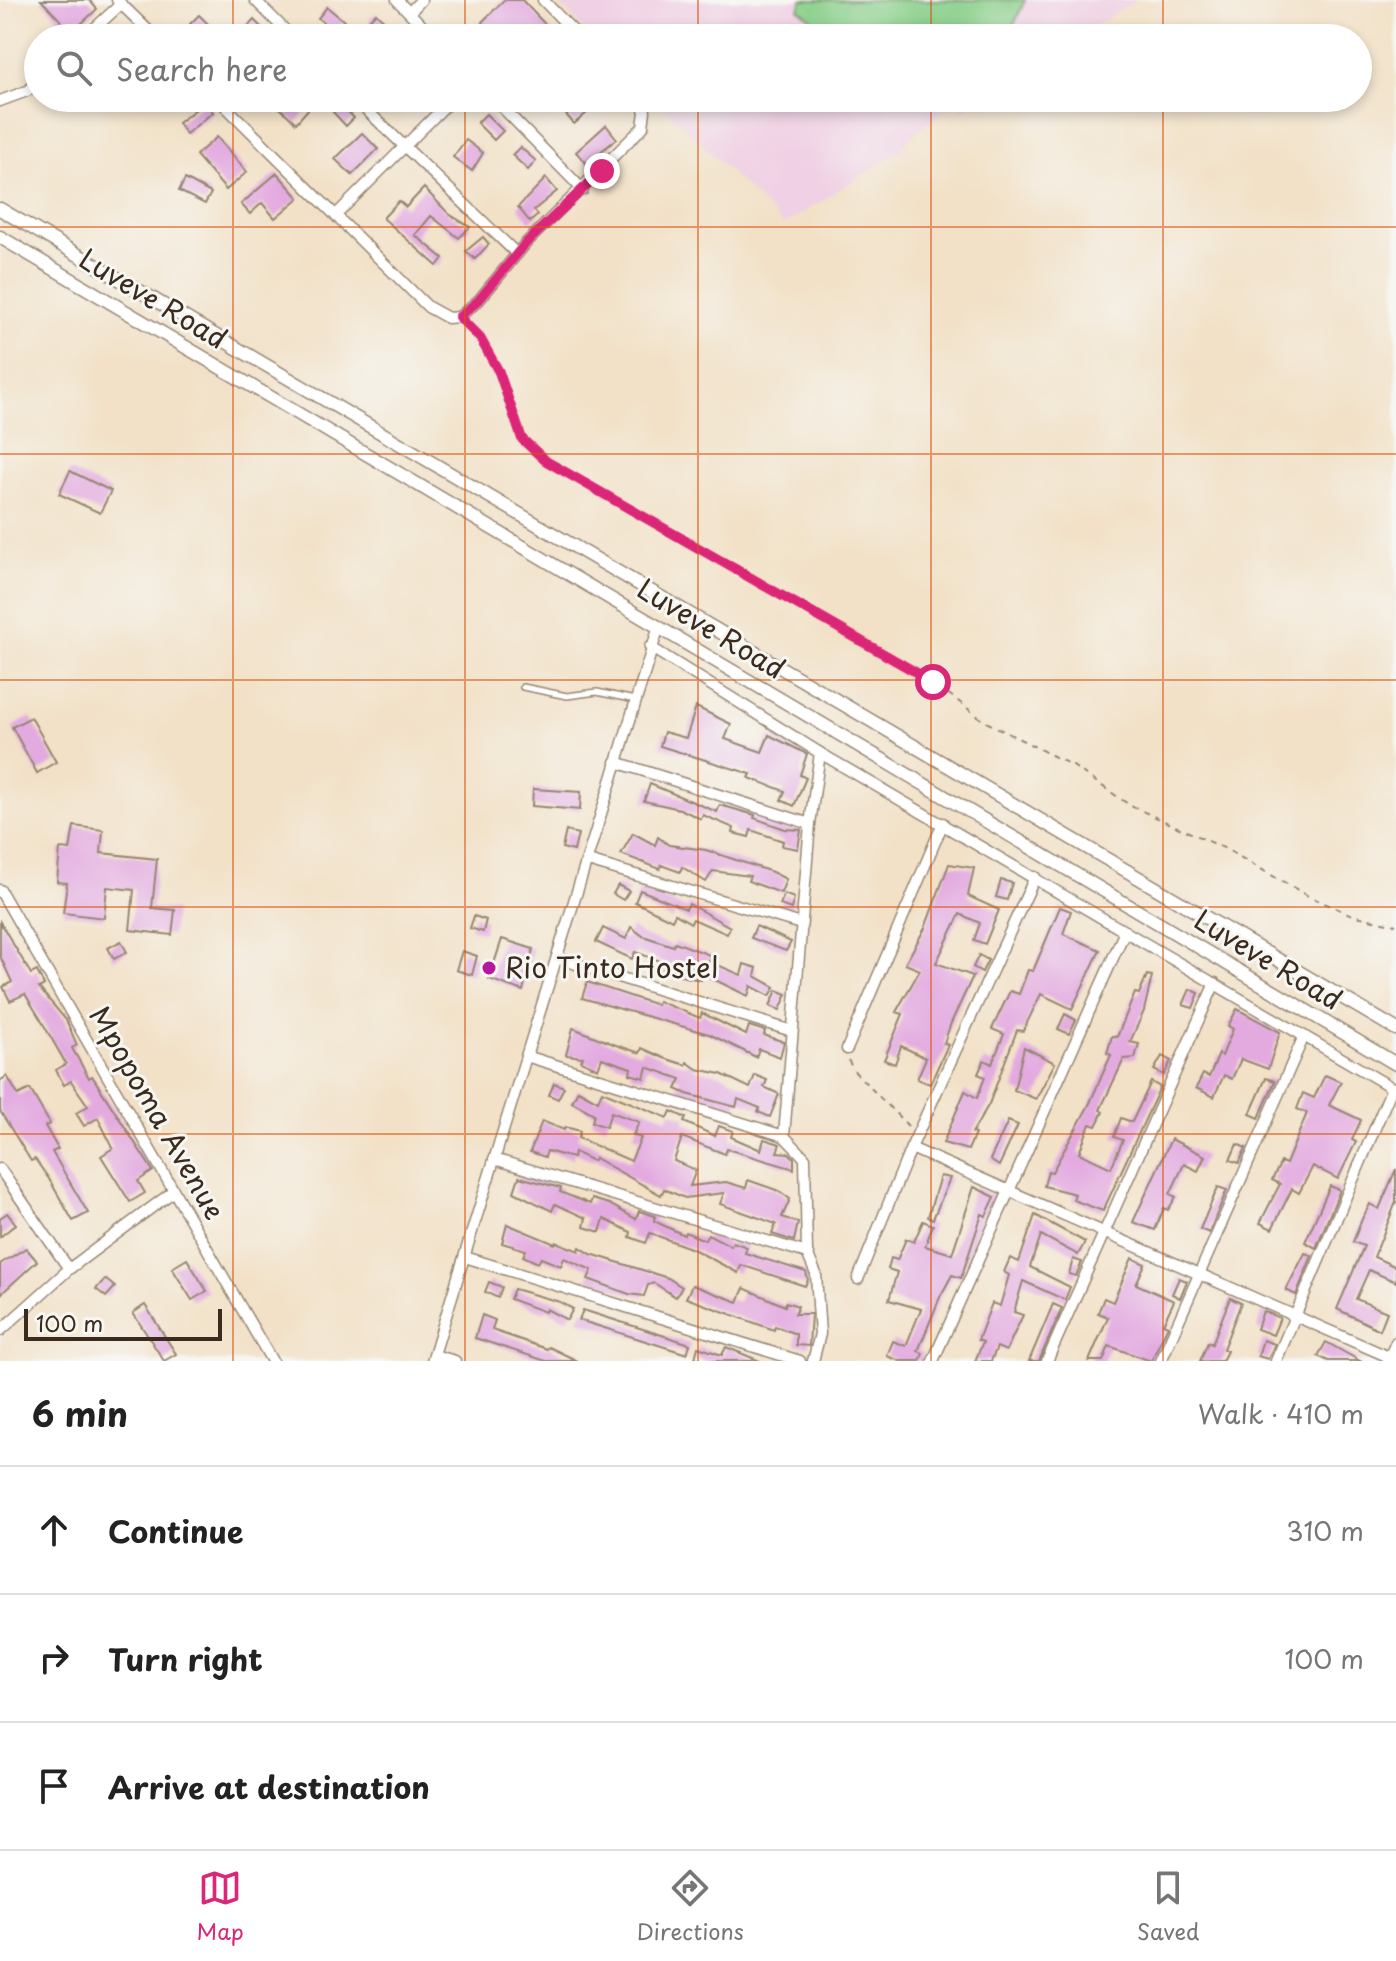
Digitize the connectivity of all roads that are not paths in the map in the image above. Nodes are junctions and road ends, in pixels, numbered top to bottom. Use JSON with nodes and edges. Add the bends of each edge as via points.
{"nodes":[{"id":1,"x":255,"y":0,"type":"edge"},
{"id":2,"x":397,"y":0,"type":"edge"},
{"id":3,"x":421,"y":0,"type":"edge"},
{"id":4,"x":543,"y":0,"type":"edge"},
{"id":5,"x":119,"y":2,"type":"edge"},
{"id":6,"x":410,"y":12,"type":"junction"},
{"id":7,"x":98,"y":24,"type":"edge"},
{"id":8,"x":142,"y":24,"type":"edge"},
{"id":9,"x":279,"y":24,"type":"edge"},
{"id":10,"x":421,"y":24,"type":"edge"},
{"id":11,"x":566,"y":24,"type":"edge"},
{"id":12,"x":24,"y":92,"type":"edge"},
{"id":13,"x":0,"y":101,"type":"edge"},
{"id":14,"x":231,"y":112,"type":"edge"},
{"id":15,"x":368,"y":112,"type":"edge"},
{"id":16,"x":440,"y":112,"type":"edge"},
{"id":17,"x":507,"y":112,"type":"edge"},
{"id":18,"x":645,"y":112,"type":"edge"},
{"id":19,"x":405,"y":148,"type":"junction"},
{"id":20,"x":583,"y":190,"type":"junction"},
{"id":21,"x":0,"y":209,"type":"edge"},
{"id":22,"x":336,"y":215,"type":"junction"},
{"id":23,"x":0,"y":237,"type":"edge"},
{"id":24,"x":517,"y":254,"type":"junction"},
{"id":25,"x":659,"y":626,"type":"junction"},
{"id":26,"x":650,"y":647,"type":"junction"},
{"id":27,"x":523,"y":687,"type":"dead end"},
{"id":28,"x":635,"y":700,"type":"junction"},
{"id":29,"x":820,"y":753,"type":"junction"},
{"id":30,"x":616,"y":762,"type":"junction"},
{"id":31,"x":943,"y":823,"type":"junction"},
{"id":32,"x":810,"y":824,"type":"junction"},
{"id":33,"x":588,"y":861,"type":"junction"},
{"id":34,"x":1035,"y":877,"type":"junction"},
{"id":35,"x":0,"y":890,"type":"edge"},
{"id":36,"x":801,"y":924,"type":"junction"},
{"id":37,"x":1125,"y":931,"type":"junction"},
{"id":38,"x":557,"y":958,"type":"junction"},
{"id":39,"x":1215,"y":983,"type":"junction"},
{"id":40,"x":1396,"y":1029,"type":"edge"},
{"id":41,"x":792,"y":1031,"type":"junction"},
{"id":42,"x":1304,"y":1036,"type":"junction"},
{"id":43,"x":847,"y":1049,"type":"road end"},
{"id":44,"x":526,"y":1056,"type":"junction"},
{"id":45,"x":1396,"y":1064,"type":"edge"},
{"id":46,"x":1394,"y":1089,"type":"edge"},
{"id":47,"x":784,"y":1136,"type":"junction"},
{"id":48,"x":911,"y":1148,"type":"junction"},
{"id":49,"x":494,"y":1159,"type":"junction"},
{"id":50,"x":0,"y":1169,"type":"edge"},
{"id":51,"x":4,"y":1188,"type":"edge"},
{"id":52,"x":1008,"y":1190,"type":"junction"},
{"id":53,"x":174,"y":1191,"type":"junction"},
{"id":54,"x":1103,"y":1231,"type":"junction"},
{"id":55,"x":807,"y":1253,"type":"junction"},
{"id":56,"x":465,"y":1257,"type":"junction"},
{"id":57,"x":69,"y":1269,"type":"junction"},
{"id":58,"x":1199,"y":1273,"type":"junction"},
{"id":59,"x":858,"y":1279,"type":"dead end"},
{"id":60,"x":1296,"y":1316,"type":"junction"},
{"id":61,"x":0,"y":1331,"type":"edge"},
{"id":62,"x":1396,"y":1342,"type":"edge"},
{"id":63,"x":433,"y":1358,"type":"edge"},
{"id":64,"x":1391,"y":1359,"type":"edge"},
{"id":65,"x":272,"y":1361,"type":"edge"},
{"id":66,"x":455,"y":1361,"type":"edge"},
{"id":67,"x":800,"y":1361,"type":"edge"},
{"id":68,"x":813,"y":1361,"type":"edge"},
{"id":69,"x":933,"y":1361,"type":"edge"},
{"id":70,"x":1047,"y":1361,"type":"edge"},
{"id":71,"x":1161,"y":1361,"type":"edge"},
{"id":72,"x":1276,"y":1361,"type":"edge"}],
"edges":[{"from":1,"to":9,"type":"street"},
{"from":2,"to":6,"type":"street"},
{"from":3,"to":6,"type":"street"},
{"from":4,"to":11,"type":"street"},
{"from":5,"to":7,"type":"street"},
{"from":5,"to":8,"type":"street"},
{"from":6,"to":10,"type":"street"},
{"from":12,"to":13,"type":"street"},
{"from":14,"to":22,"type":"street"},
{"from":15,"to":19,"type":"street"},
{"from":16,"to":19,"type":"street"},
{"from":17,"to":20,"type":"street"},
{"from":18,"to":20,"type":"street","via":[[643,127]]},
{"from":19,"to":22,"type":"street"},
{"from":19,"to":24,"type":"street"},
{"from":20,"to":24,"type":"street"},
{"from":21,"to":40,"type":"street","name":"Luveve Road"},
{"from":22,"to":24,"type":"street","via":[[428,307],[448,318],[459,317],[479,300]]},
{"from":23,"to":25,"type":"street","name":"Luveve Road"},
{"from":25,"to":26,"type":"street"},
{"from":25,"to":45,"type":"street","name":"Luveve Road"},
{"from":26,"to":28,"type":"street"},
{"from":26,"to":29,"type":"street"},
{"from":27,"to":28,"type":"lane"},
{"from":28,"to":30,"type":"street"},
{"from":29,"to":31,"type":"street"},
{"from":29,"to":32,"type":"street"},
{"from":30,"to":32,"type":"street"},
{"from":30,"to":33,"type":"street"},
{"from":31,"to":34,"type":"street"},
{"from":31,"to":43,"type":"street"},
{"from":32,"to":36,"type":"street"},
{"from":33,"to":36,"type":"street"},
{"from":33,"to":38,"type":"street"},
{"from":34,"to":37,"type":"street"},
{"from":34,"to":48,"type":"street"},
{"from":35,"to":53,"type":"street","name":"Mpopoma Avenue"},
{"from":36,"to":41,"type":"street"},
{"from":37,"to":39,"type":"street"},
{"from":37,"to":52,"type":"street"},
{"from":38,"to":41,"type":"street"},
{"from":38,"to":44,"type":"street"},
{"from":39,"to":42,"type":"street"},
{"from":39,"to":54,"type":"street"},
{"from":41,"to":47,"type":"street"},
{"from":42,"to":46,"type":"street"},
{"from":42,"to":58,"type":"street"},
{"from":44,"to":47,"type":"street"},
{"from":44,"to":49,"type":"street"},
{"from":46,"to":60,"type":"street"},
{"from":47,"to":55,"type":"street","via":[[805,1158]]},
{"from":48,"to":52,"type":"street"},
{"from":48,"to":59,"type":"street"},
{"from":49,"to":55,"type":"street"},
{"from":49,"to":56,"type":"street"},
{"from":50,"to":51,"type":"street"},
{"from":51,"to":57,"type":"street"},
{"from":52,"to":54,"type":"street"},
{"from":52,"to":69,"type":"street"},
{"from":53,"to":57,"type":"street"},
{"from":53,"to":65,"type":"street","name":"Mpopoma Avenue"},
{"from":54,"to":58,"type":"street"},
{"from":54,"to":70,"type":"street"},
{"from":55,"to":68,"type":"street","via":[[818,1284],[820,1334]]},
{"from":56,"to":63,"type":"street"},
{"from":56,"to":67,"type":"street"},
{"from":57,"to":61,"type":"street"},
{"from":58,"to":60,"type":"street"},
{"from":58,"to":71,"type":"street"},
{"from":60,"to":64,"type":"street"},
{"from":60,"to":72,"type":"street"},
{"from":62,"to":64,"type":"street"},
{"from":63,"to":66,"type":"street"}]}
